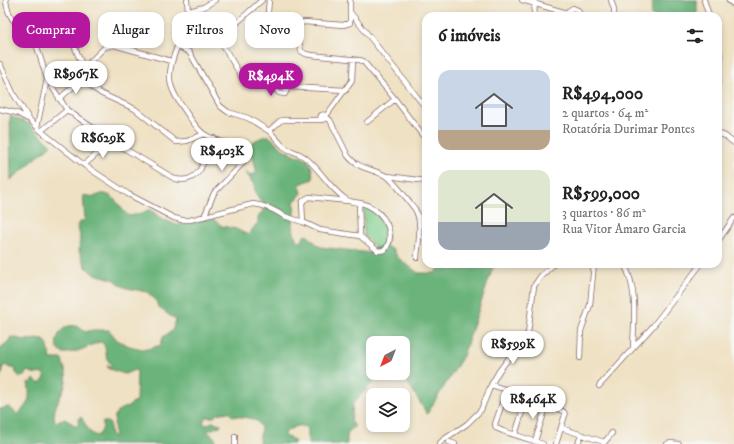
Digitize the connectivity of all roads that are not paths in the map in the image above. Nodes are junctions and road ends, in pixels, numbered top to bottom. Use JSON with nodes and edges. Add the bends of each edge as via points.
{"nodes":[{"id":1,"x":6,"y":0,"type":"edge"},
{"id":2,"x":187,"y":0,"type":"edge"},
{"id":3,"x":215,"y":0,"type":"edge"},
{"id":4,"x":262,"y":0,"type":"edge"},
{"id":5,"x":269,"y":0,"type":"edge"},
{"id":6,"x":350,"y":0,"type":"edge"},
{"id":7,"x":522,"y":0,"type":"edge"},
{"id":8,"x":611,"y":0,"type":"edge"},
{"id":9,"x":704,"y":0,"type":"edge"},
{"id":10,"x":730,"y":0,"type":"edge"},
{"id":11,"x":534,"y":2,"type":"edge"},
{"id":12,"x":734,"y":3,"type":"edge"},
{"id":13,"x":188,"y":11,"type":"joint"},
{"id":14,"x":268,"y":12,"type":"dead end"},
{"id":15,"x":350,"y":12,"type":"junction"},
{"id":16,"x":562,"y":12,"type":"edge"},
{"id":17,"x":568,"y":12,"type":"edge"},
{"id":18,"x":579,"y":12,"type":"edge"},
{"id":19,"x":614,"y":12,"type":"edge"},
{"id":20,"x":708,"y":12,"type":"edge"},
{"id":21,"x":12,"y":19,"type":"edge"},
{"id":22,"x":237,"y":23,"type":"edge"},
{"id":23,"x":37,"y":48,"type":"edge"},
{"id":24,"x":74,"y":48,"type":"edge"},
{"id":25,"x":178,"y":48,"type":"edge"},
{"id":26,"x":184,"y":48,"type":"edge"},
{"id":27,"x":225,"y":48,"type":"edge"},
{"id":28,"x":353,"y":60,"type":"junction"},
{"id":29,"x":171,"y":61,"type":"junction"},
{"id":30,"x":0,"y":64,"type":"edge"},
{"id":31,"x":84,"y":68,"type":"junction"},
{"id":32,"x":83,"y":78,"type":"junction"},
{"id":33,"x":47,"y":79,"type":"junction"},
{"id":34,"x":243,"y":79,"type":"dead end"},
{"id":35,"x":288,"y":87,"type":"dead end"},
{"id":36,"x":346,"y":90,"type":"junction"},
{"id":37,"x":59,"y":99,"type":"junction"},
{"id":38,"x":395,"y":100,"type":"junction"},
{"id":39,"x":422,"y":103,"type":"edge"},
{"id":40,"x":0,"y":109,"type":"edge"},
{"id":41,"x":67,"y":110,"type":"junction"},
{"id":42,"x":324,"y":117,"type":"junction"},
{"id":43,"x":29,"y":119,"type":"junction"},
{"id":44,"x":367,"y":122,"type":"dead end"},
{"id":45,"x":37,"y":127,"type":"junction"},
{"id":46,"x":41,"y":131,"type":"junction"},
{"id":47,"x":269,"y":131,"type":"junction"},
{"id":48,"x":204,"y":134,"type":"junction"},
{"id":49,"x":422,"y":135,"type":"edge"},
{"id":50,"x":722,"y":135,"type":"edge"},
{"id":51,"x":214,"y":138,"type":"junction"},
{"id":52,"x":112,"y":141,"type":"junction"},
{"id":53,"x":734,"y":142,"type":"edge"},
{"id":54,"x":84,"y":164,"type":"junction"},
{"id":55,"x":388,"y":176,"type":"junction"},
{"id":56,"x":422,"y":180,"type":"edge"},
{"id":57,"x":336,"y":190,"type":"junction"},
{"id":58,"x":335,"y":200,"type":"junction"},
{"id":59,"x":348,"y":201,"type":"junction"},
{"id":60,"x":360,"y":203,"type":"junction"},
{"id":61,"x":209,"y":205,"type":"junction"},
{"id":62,"x":216,"y":213,"type":"junction"},
{"id":63,"x":204,"y":217,"type":"junction"},
{"id":64,"x":734,"y":218,"type":"edge"},
{"id":65,"x":303,"y":222,"type":"junction"},
{"id":66,"x":732,"y":226,"type":"edge"},
{"id":67,"x":360,"y":236,"type":"junction"},
{"id":68,"x":722,"y":237,"type":"edge"},
{"id":69,"x":417,"y":258,"type":"dead end"},
{"id":70,"x":550,"y":268,"type":"edge"},
{"id":71,"x":594,"y":268,"type":"edge"},
{"id":72,"x":626,"y":268,"type":"edge"},
{"id":73,"x":698,"y":268,"type":"edge"},
{"id":74,"x":633,"y":348,"type":"junction"},
{"id":75,"x":580,"y":358,"type":"dead end"},
{"id":76,"x":491,"y":385,"type":"junction"},
{"id":77,"x":599,"y":386,"type":"dead end"},
{"id":78,"x":507,"y":389,"type":"junction"},
{"id":79,"x":527,"y":396,"type":"junction"},
{"id":80,"x":547,"y":404,"type":"junction"},
{"id":81,"x":561,"y":428,"type":"junction"},
{"id":82,"x":612,"y":433,"type":"dead end"},
{"id":83,"x":515,"y":435,"type":"junction"},
{"id":84,"x":581,"y":435,"type":"junction"},
{"id":85,"x":235,"y":436,"type":"dead end"},
{"id":86,"x":535,"y":441,"type":"junction"},
{"id":87,"x":449,"y":442,"type":"dead end"},
{"id":88,"x":604,"y":443,"type":"edge"},
{"id":89,"x":235,"y":444,"type":"edge"},
{"id":90,"x":439,"y":444,"type":"edge"},
{"id":91,"x":455,"y":444,"type":"edge"},
{"id":92,"x":543,"y":444,"type":"edge"},
{"id":93,"x":556,"y":444,"type":"edge"},
{"id":94,"x":578,"y":444,"type":"edge"},
{"id":95,"x":667,"y":444,"type":"edge"},
{"id":96,"x":679,"y":444,"type":"edge"}],
"edges":[{"from":1,"to":21,"type":"street"},
{"from":2,"to":13,"type":"street"},
{"from":3,"to":13,"type":"street","via":[[199,9]]},
{"from":4,"to":22,"type":"street"},
{"from":5,"to":14,"type":"street"},
{"from":6,"to":15,"type":"street"},
{"from":7,"to":11,"type":"street"},
{"from":8,"to":19,"type":"street"},
{"from":9,"to":20,"type":"street"},
{"from":10,"to":12,"type":"highway"},
{"from":11,"to":16,"type":"street"},
{"from":15,"to":28,"type":"street","via":[[348,24],[304,22],[299,24],[297,30],[301,51],[306,54]]},
{"from":15,"to":39,"type":"street"},
{"from":17,"to":18,"type":"street","via":[[575,8]]},
{"from":23,"to":33,"type":"street"},
{"from":24,"to":31,"type":"street"},
{"from":25,"to":29,"type":"street"},
{"from":26,"to":47,"type":"street","via":[[191,56],[220,106],[228,112],[248,118]]},
{"from":27,"to":34,"type":"street"},
{"from":28,"to":36,"type":"street","via":[[352,80]]},
{"from":28,"to":38,"type":"street","via":[[367,64]]},
{"from":29,"to":31,"type":"street","via":[[110,45]]},
{"from":29,"to":48,"type":"street","via":[[170,85],[177,100]]},
{"from":30,"to":43,"type":"street","via":[[13,93]]},
{"from":31,"to":32,"type":"street"},
{"from":32,"to":37,"type":"street"},
{"from":32,"to":48,"type":"street","via":[[102,94],[135,109],[176,142],[187,141]]},
{"from":33,"to":37,"type":"street"},
{"from":33,"to":45,"type":"street"},
{"from":35,"to":36,"type":"street"},
{"from":36,"to":42,"type":"street"},
{"from":37,"to":41,"type":"street"},
{"from":38,"to":44,"type":"street"},
{"from":38,"to":49,"type":"street"},
{"from":40,"to":43,"type":"street"},
{"from":41,"to":46,"type":"street"},
{"from":41,"to":52,"type":"street"},
{"from":42,"to":47,"type":"street","via":[[316,121],[283,120]]},
{"from":42,"to":55,"type":"street","via":[[332,122],[352,161],[363,168]]},
{"from":43,"to":45,"type":"street"},
{"from":45,"to":46,"type":"street"},
{"from":46,"to":54,"type":"street"},
{"from":47,"to":57,"type":"street","via":[[285,147],[306,157]]},
{"from":48,"to":51,"type":"street"},
{"from":50,"to":53,"type":"street"},
{"from":51,"to":52,"type":"street","via":[[200,170],[194,177],[182,180],[175,179]]},
{"from":51,"to":61,"type":"street","via":[[241,148],[245,152],[245,158],[214,193]]},
{"from":52,"to":54,"type":"street"},
{"from":54,"to":63,"type":"street","via":[[128,194],[174,218],[190,220]]},
{"from":55,"to":56,"type":"street"},
{"from":55,"to":69,"type":"street","via":[[418,215],[420,223]]},
{"from":57,"to":58,"type":"street"},
{"from":57,"to":59,"type":"street"},
{"from":58,"to":59,"type":"street"},
{"from":58,"to":65,"type":"street","via":[[306,198],[302,203]]},
{"from":59,"to":60,"type":"street"},
{"from":60,"to":67,"type":"street"},
{"from":60,"to":67,"type":"street","via":[[374,209],[384,218],[390,240],[386,250],[378,251]]},
{"from":61,"to":62,"type":"street"},
{"from":61,"to":63,"type":"street"},
{"from":62,"to":63,"type":"street"},
{"from":62,"to":65,"type":"street","via":[[260,204]]},
{"from":64,"to":66,"type":"street"},
{"from":65,"to":67,"type":"street","via":[[320,230]]},
{"from":66,"to":68,"type":"street"},
{"from":70,"to":76,"type":"street","via":[[534,286],[528,333],[502,365]]},
{"from":71,"to":75,"type":"street","via":[[590,305],[581,331]]},
{"from":72,"to":74,"type":"street","via":[[631,279],[633,295]]},
{"from":73,"to":74,"type":"street"},
{"from":74,"to":77,"type":"street"},
{"from":76,"to":78,"type":"street"},
{"from":76,"to":90,"type":"street","via":[[478,414]]},
{"from":78,"to":79,"type":"street"},
{"from":78,"to":83,"type":"street","via":[[496,426],[498,430]]},
{"from":79,"to":80,"type":"street"},
{"from":79,"to":83,"type":"street"},
{"from":80,"to":81,"type":"street","via":[[564,412]]},
{"from":80,"to":86,"type":"street"},
{"from":81,"to":84,"type":"street"},
{"from":81,"to":93,"type":"street"},
{"from":82,"to":88,"type":"street"},
{"from":83,"to":86,"type":"street"},
{"from":84,"to":88,"type":"street"},
{"from":84,"to":94,"type":"street"},
{"from":85,"to":89,"type":"street"},
{"from":86,"to":92,"type":"street"},
{"from":87,"to":91,"type":"street"},
{"from":95,"to":96,"type":"street"}]}
